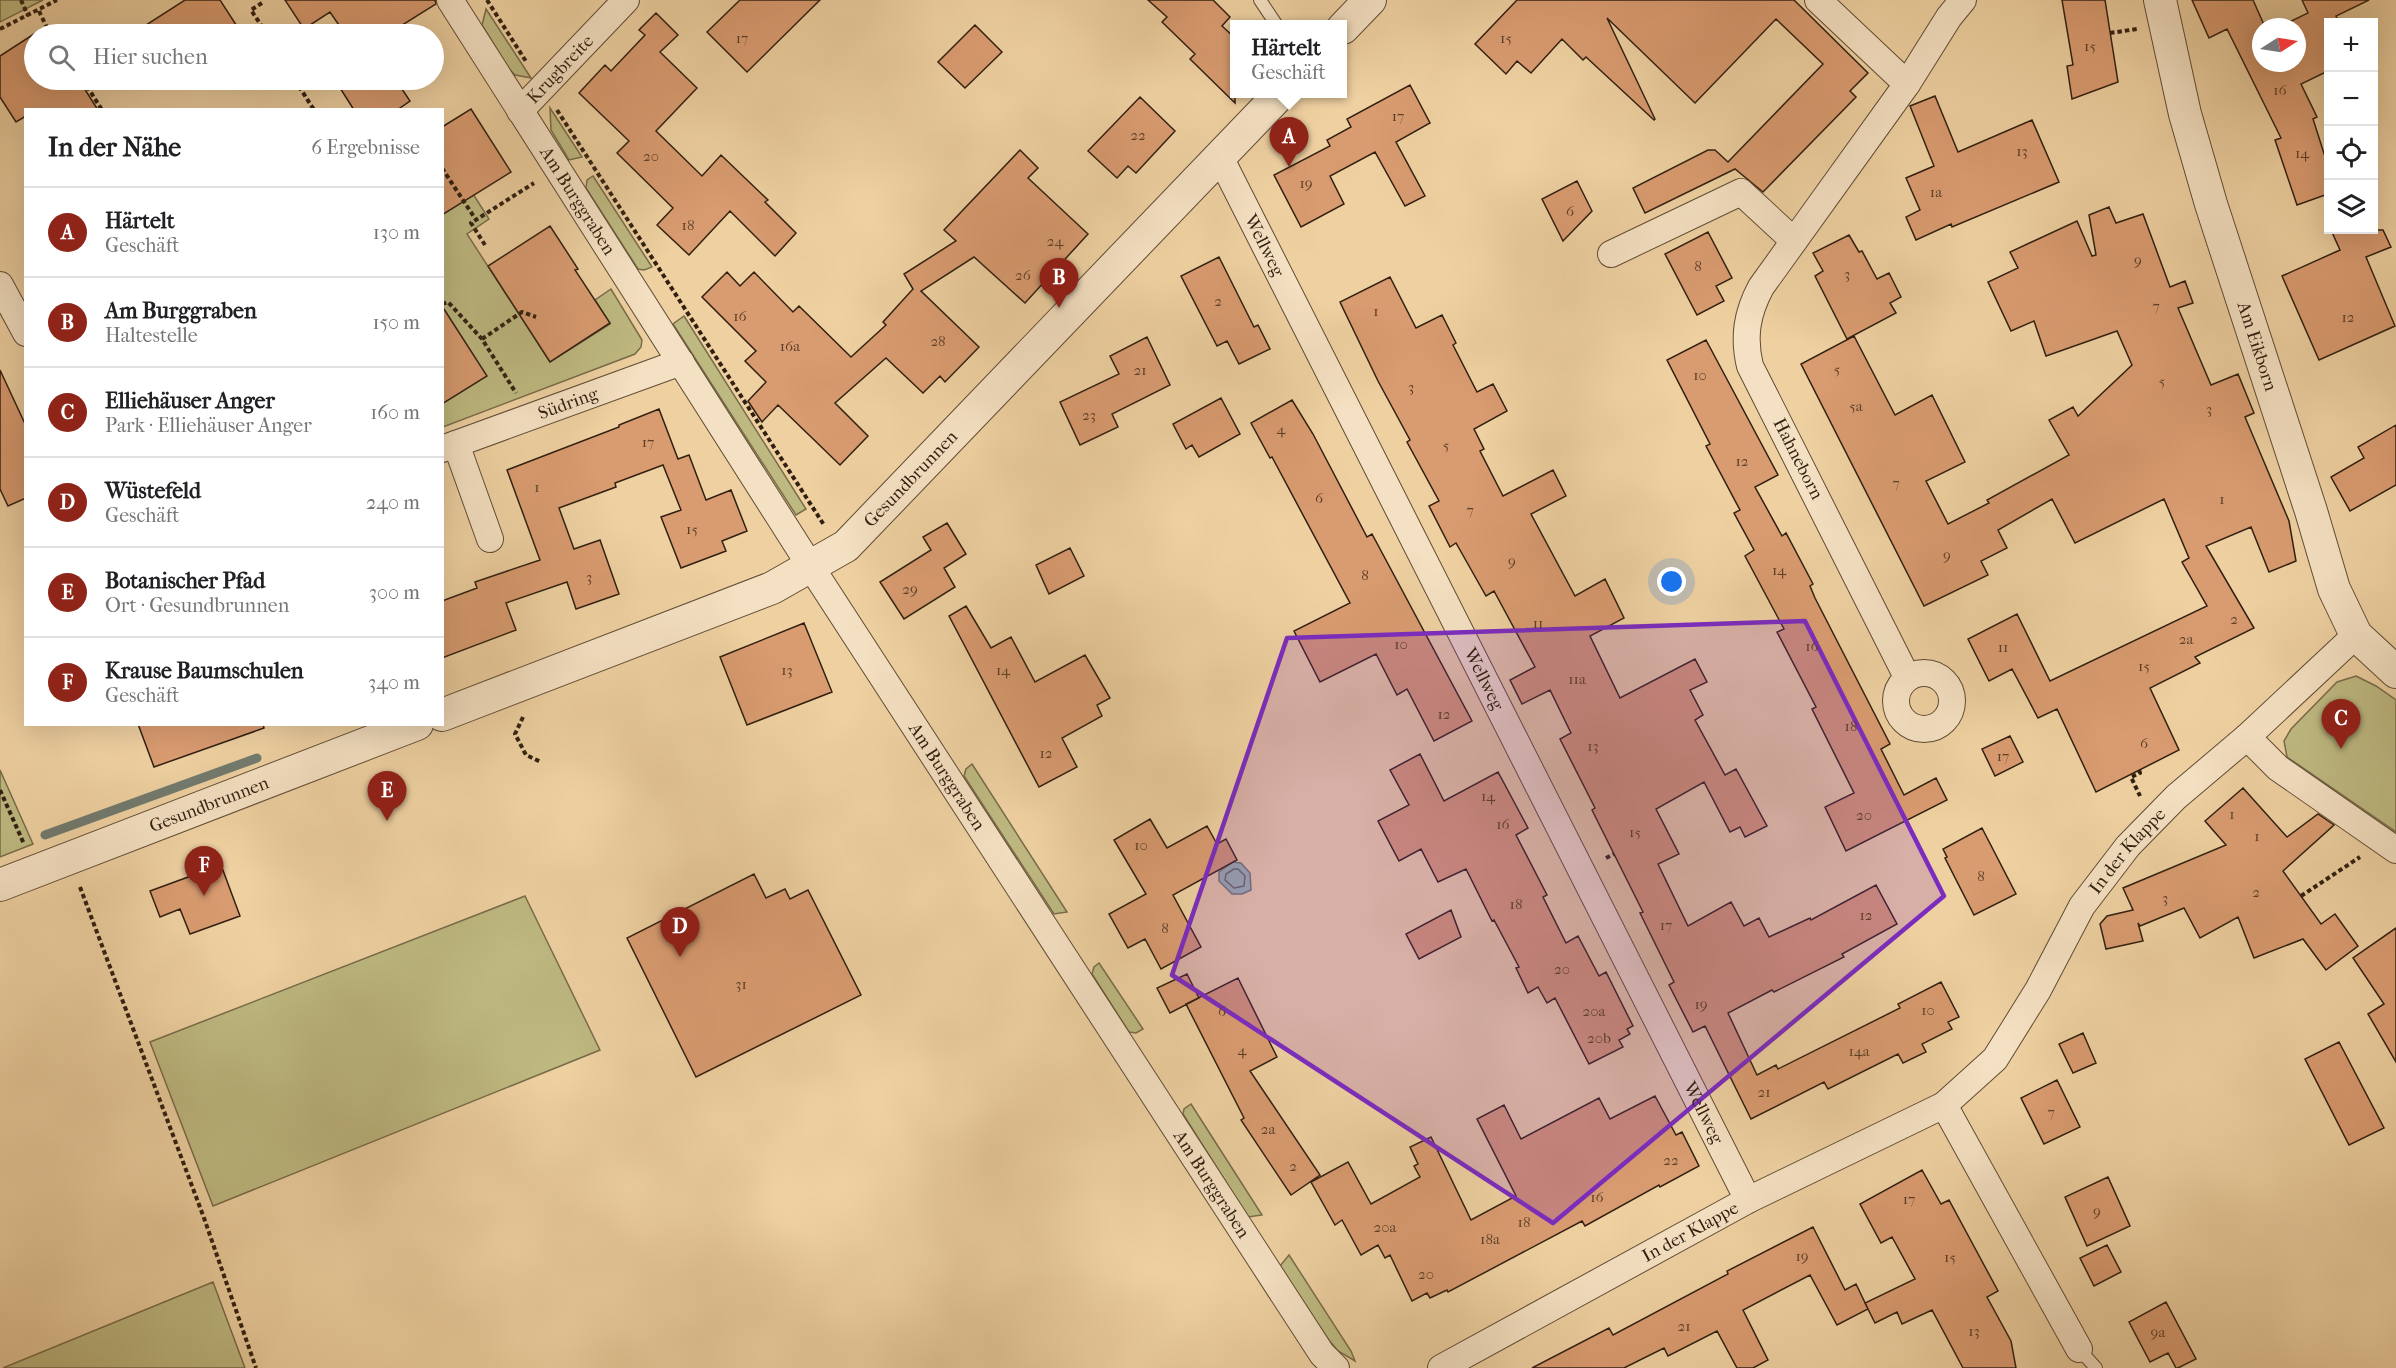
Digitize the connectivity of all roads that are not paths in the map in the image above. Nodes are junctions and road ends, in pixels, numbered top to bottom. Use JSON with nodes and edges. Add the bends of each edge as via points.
{"nodes":[{"id":1,"x":450,"y":0,"type":"edge"},
{"id":2,"x":626,"y":0,"type":"edge"},
{"id":3,"x":1260,"y":0,"type":"edge"},
{"id":4,"x":1370,"y":0,"type":"edge"},
{"id":5,"x":1818,"y":0,"type":"edge"},
{"id":6,"x":1963,"y":0,"type":"edge"},
{"id":7,"x":2160,"y":0,"type":"edge"},
{"id":8,"x":1273,"y":20,"type":"edge"},
{"id":9,"x":1347,"y":24,"type":"edge"},
{"id":10,"x":1907,"y":84,"type":"junction"},
{"id":11,"x":1275,"y":98,"type":"edge"},
{"id":12,"x":520,"y":111,"type":"junction"},
{"id":13,"x":1220,"y":157,"type":"junction"},
{"id":14,"x":1794,"y":241,"type":"junction"},
{"id":15,"x":1611,"y":254,"type":"dead end"},
{"id":16,"x":0,"y":285,"type":"edge"},
{"id":17,"x":24,"y":329,"type":"edge"},
{"id":18,"x":681,"y":362,"type":"junction"},
{"id":19,"x":449,"y":447,"type":"edge"},
{"id":20,"x":490,"y":539,"type":"dead end"},
{"id":21,"x":811,"y":567,"type":"junction"},
{"id":22,"x":2356,"y":635,"type":"junction"},
{"id":23,"x":2396,"y":672,"type":"edge"},
{"id":24,"x":1907,"y":677,"type":"dead end"},
{"id":25,"x":444,"y":714,"type":"edge"},
{"id":26,"x":412,"y":726,"type":"edge"},
{"id":27,"x":2247,"y":737,"type":"junction"},
{"id":28,"x":2390,"y":845,"type":"edge"},
{"id":29,"x":0,"y":885,"type":"edge"},
{"id":30,"x":1944,"y":1105,"type":"junction"},
{"id":31,"x":1748,"y":1200,"type":"junction"},
{"id":32,"x":2079,"y":1349,"type":"joint"},
{"id":33,"x":1336,"y":1368,"type":"edge"},
{"id":34,"x":1441,"y":1368,"type":"edge"},
{"id":35,"x":2096,"y":1368,"type":"edge"}],
"edges":[{"from":1,"to":12,"type":"street","name":"Am Burggraben"},
{"from":2,"to":12,"type":"street","name":"Krugbreite"},
{"from":3,"to":8,"type":"lane"},
{"from":4,"to":9,"type":"street"},
{"from":5,"to":10,"type":"street"},
{"from":6,"to":10,"type":"street","name":"Hahneborn"},
{"from":7,"to":22,"type":"street","name":"Am Eikborn","via":[[2211,204],[2334,589]]},
{"from":10,"to":14,"type":"street","name":"Hahneborn"},
{"from":11,"to":13,"type":"street","name":"Gesundbrunnen"},
{"from":12,"to":18,"type":"street","name":"Am Burggraben"},
{"from":13,"to":21,"type":"street","name":"Gesundbrunnen","via":[[846,546]]},
{"from":13,"to":31,"type":"street","name":"Wellweg"},
{"from":14,"to":15,"type":"street","via":[[1741,192]]},
{"from":14,"to":24,"type":"street","name":"Hahneborn","via":[[1753,301],[1746,334],[1750,366]]},
{"from":16,"to":17,"type":"street"},
{"from":18,"to":19,"type":"street","name":"Südring"},
{"from":18,"to":21,"type":"street","name":"Am Burggraben"},
{"from":19,"to":20,"type":"street","name":"Südring"},
{"from":21,"to":25,"type":"street","name":"Gesundbrunnen","via":[[772,588]]},
{"from":21,"to":33,"type":"street","name":"Am Burggraben","via":[[1322,1354]]},
{"from":22,"to":23,"type":"street","name":"Am Eikborn"},
{"from":22,"to":27,"type":"street","name":"In der Klappe"},
{"from":26,"to":29,"type":"street","name":"Gesundbrunnen"},
{"from":27,"to":28,"type":"street","via":[[2278,768]]},
{"from":27,"to":30,"type":"street","name":"In der Klappe","via":[[2176,796],[2128,846],[2082,906],[2038,990],[1995,1059]]},
{"from":30,"to":31,"type":"street","name":"In der Klappe"},
{"from":30,"to":32,"type":"street"},
{"from":31,"to":34,"type":"street","name":"In der Klappe"},
{"from":32,"to":35,"type":"lane"}]}
